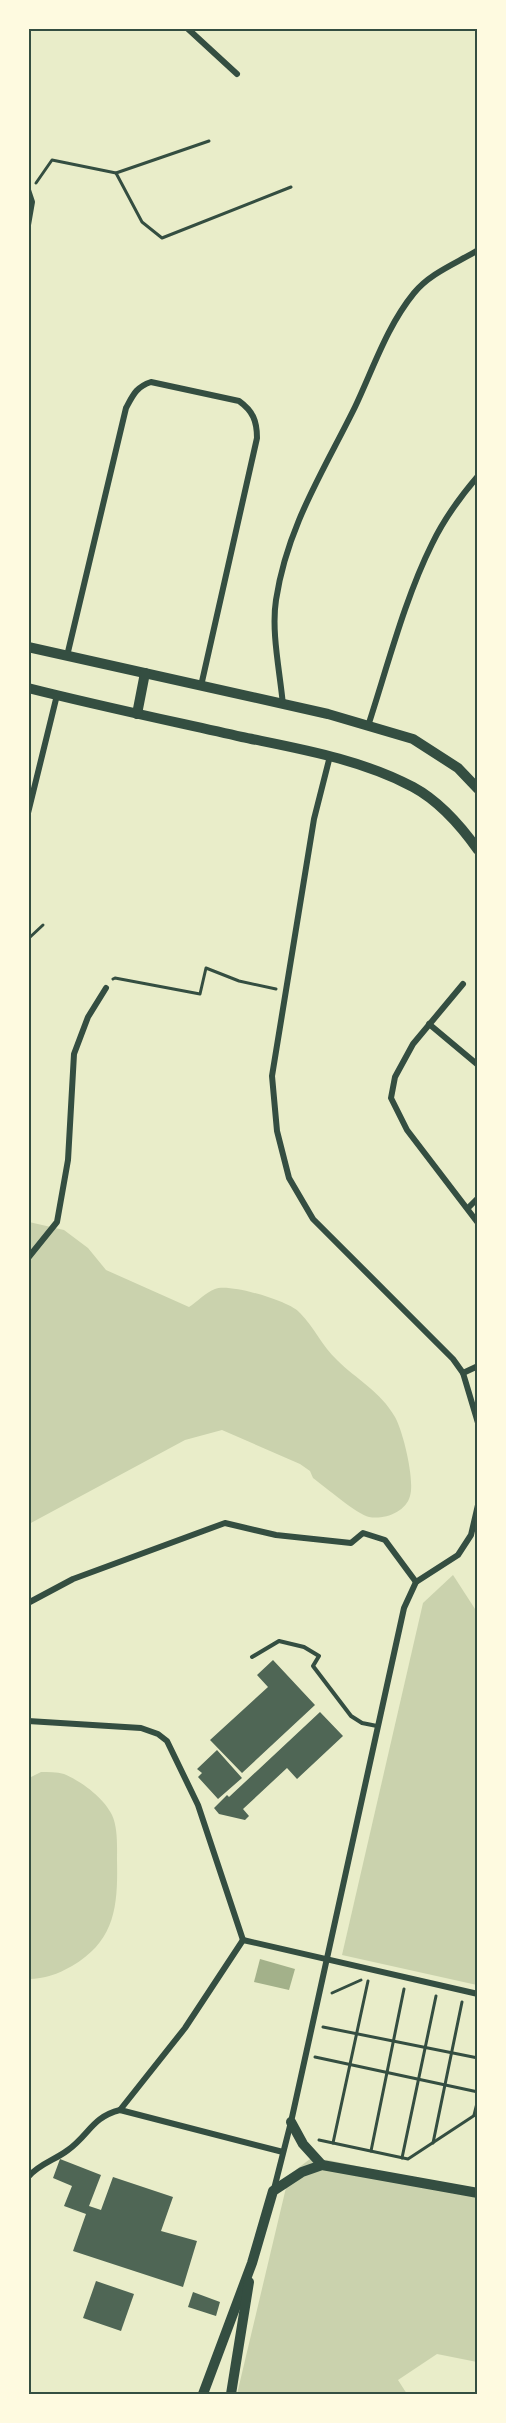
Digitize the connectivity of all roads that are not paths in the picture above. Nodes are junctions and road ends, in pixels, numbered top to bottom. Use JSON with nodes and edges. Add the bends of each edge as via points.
{"nodes":[{"id":1,"x":187,"y":28,"type":"edge"},
{"id":2,"x":237,"y":74,"type":"dead end"},
{"id":3,"x":29,"y":191,"type":"edge"},
{"id":4,"x":28,"y":225,"type":"edge"},
{"id":5,"x":477,"y":250,"type":"edge"},
{"id":6,"x":477,"y":476,"type":"edge"},
{"id":7,"x":28,"y":647,"type":"edge"},
{"id":8,"x":67,"y":656,"type":"junction"},
{"id":9,"x":145,"y":673,"type":"junction"},
{"id":10,"x":201,"y":686,"type":"junction"},
{"id":11,"x":28,"y":688,"type":"edge"},
{"id":12,"x":57,"y":695,"type":"junction"},
{"id":13,"x":283,"y":705,"type":"junction"},
{"id":14,"x":137,"y":714,"type":"junction"},
{"id":15,"x":368,"y":726,"type":"junction"},
{"id":16,"x":330,"y":756,"type":"junction"},
{"id":17,"x":477,"y":789,"type":"edge"},
{"id":18,"x":28,"y":813,"type":"edge"},
{"id":19,"x":477,"y":850,"type":"edge"},
{"id":20,"x":463,"y":984,"type":"dead end"},
{"id":21,"x":106,"y":988,"type":"road end"},
{"id":22,"x":429,"y":1024,"type":"junction"},
{"id":23,"x":477,"y":1065,"type":"edge"},
{"id":24,"x":477,"y":1198,"type":"edge"},
{"id":25,"x":468,"y":1208,"type":"junction"},
{"id":26,"x":477,"y":1223,"type":"edge"},
{"id":27,"x":28,"y":1258,"type":"edge"},
{"id":28,"x":477,"y":1366,"type":"edge"},
{"id":29,"x":463,"y":1373,"type":"junction"},
{"id":30,"x":477,"y":1423,"type":"edge"},
{"id":31,"x":477,"y":1505,"type":"edge"},
{"id":32,"x":416,"y":1582,"type":"junction"},
{"id":33,"x":28,"y":1603,"type":"edge"},
{"id":34,"x":252,"y":1657,"type":"dead end"},
{"id":35,"x":28,"y":1721,"type":"edge"},
{"id":36,"x":377,"y":1726,"type":"junction"},
{"id":37,"x":243,"y":1940,"type":"junction"},
{"id":38,"x":326,"y":1960,"type":"junction"},
{"id":39,"x":477,"y":1994,"type":"edge"},
{"id":40,"x":120,"y":2110,"type":"junction"},
{"id":41,"x":291,"y":2122,"type":"junction"},
{"id":42,"x":283,"y":2152,"type":"junction"},
{"id":43,"x":322,"y":2165,"type":"junction"},
{"id":44,"x":28,"y":2177,"type":"edge"},
{"id":45,"x":273,"y":2191,"type":"junction"},
{"id":46,"x":477,"y":2193,"type":"edge"},
{"id":47,"x":252,"y":2263,"type":"junction"},
{"id":48,"x":203,"y":2394,"type":"edge"},
{"id":49,"x":231,"y":2394,"type":"edge"}],
"edges":[{"from":1,"to":2,"type":"street"},
{"from":3,"to":4,"type":"street","via":[[32,202]]},
{"from":5,"to":13,"type":"street","via":[[415,291],[397,318],[287,546],[274,617]]},
{"from":6,"to":15,"type":"street","via":[[456,502],[432,545]]},
{"from":7,"to":8,"type":"street"},
{"from":8,"to":9,"type":"street"},
{"from":8,"to":10,"type":"street","via":[[126,408],[133,394],[140,385],[151,382],[239,401],[255,418],[257,438]]},
{"from":9,"to":10,"type":"street"},
{"from":9,"to":14,"type":"street"},
{"from":10,"to":13,"type":"street"},
{"from":11,"to":12,"type":"street"},
{"from":12,"to":14,"type":"street"},
{"from":12,"to":18,"type":"street"},
{"from":13,"to":15,"type":"street"},
{"from":14,"to":16,"type":"street"},
{"from":15,"to":17,"type":"street","via":[[413,740],[458,768]]},
{"from":16,"to":19,"type":"street","via":[[373,769],[414,788],[438,804],[465,831]]},
{"from":16,"to":29,"type":"street","via":[[314,819],[272,1076],[277,1131],[289,1178],[313,1219]]},
{"from":20,"to":22,"type":"street"},
{"from":21,"to":27,"type":"street","via":[[88,1017],[74,1054],[68,1160],[57,1222]]},
{"from":22,"to":23,"type":"street"},
{"from":22,"to":25,"type":"street","via":[[395,1077],[391,1098],[407,1130]]},
{"from":24,"to":25,"type":"street"},
{"from":25,"to":26,"type":"street"},
{"from":28,"to":29,"type":"street"},
{"from":29,"to":30,"type":"street"},
{"from":31,"to":32,"type":"street","via":[[471,1535],[458,1555]]},
{"from":32,"to":33,"type":"street","via":[[385,1540],[363,1533],[351,1543],[276,1535],[225,1523],[73,1579]]},
{"from":32,"to":36,"type":"street","via":[[404,1608]]},
{"from":34,"to":36,"type":"lane","via":[[279,1641],[304,1647],[319,1656],[313,1666],[351,1716]]},
{"from":35,"to":37,"type":"street","via":[[141,1728],[167,1741],[198,1805]]},
{"from":36,"to":38,"type":"street"},
{"from":37,"to":38,"type":"street"},
{"from":37,"to":40,"type":"street","via":[[185,2028]]},
{"from":38,"to":39,"type":"street"},
{"from":38,"to":41,"type":"street"},
{"from":40,"to":42,"type":"street"},
{"from":40,"to":44,"type":"street","via":[[104,2114],[69,2150]]},
{"from":41,"to":42,"type":"street"},
{"from":41,"to":43,"type":"street","via":[[303,2144]]},
{"from":42,"to":45,"type":"street"},
{"from":43,"to":45,"type":"street","via":[[302,2172]]},
{"from":43,"to":46,"type":"street"},
{"from":45,"to":47,"type":"street"},
{"from":47,"to":48,"type":"street"},
{"from":47,"to":49,"type":"street"}]}
